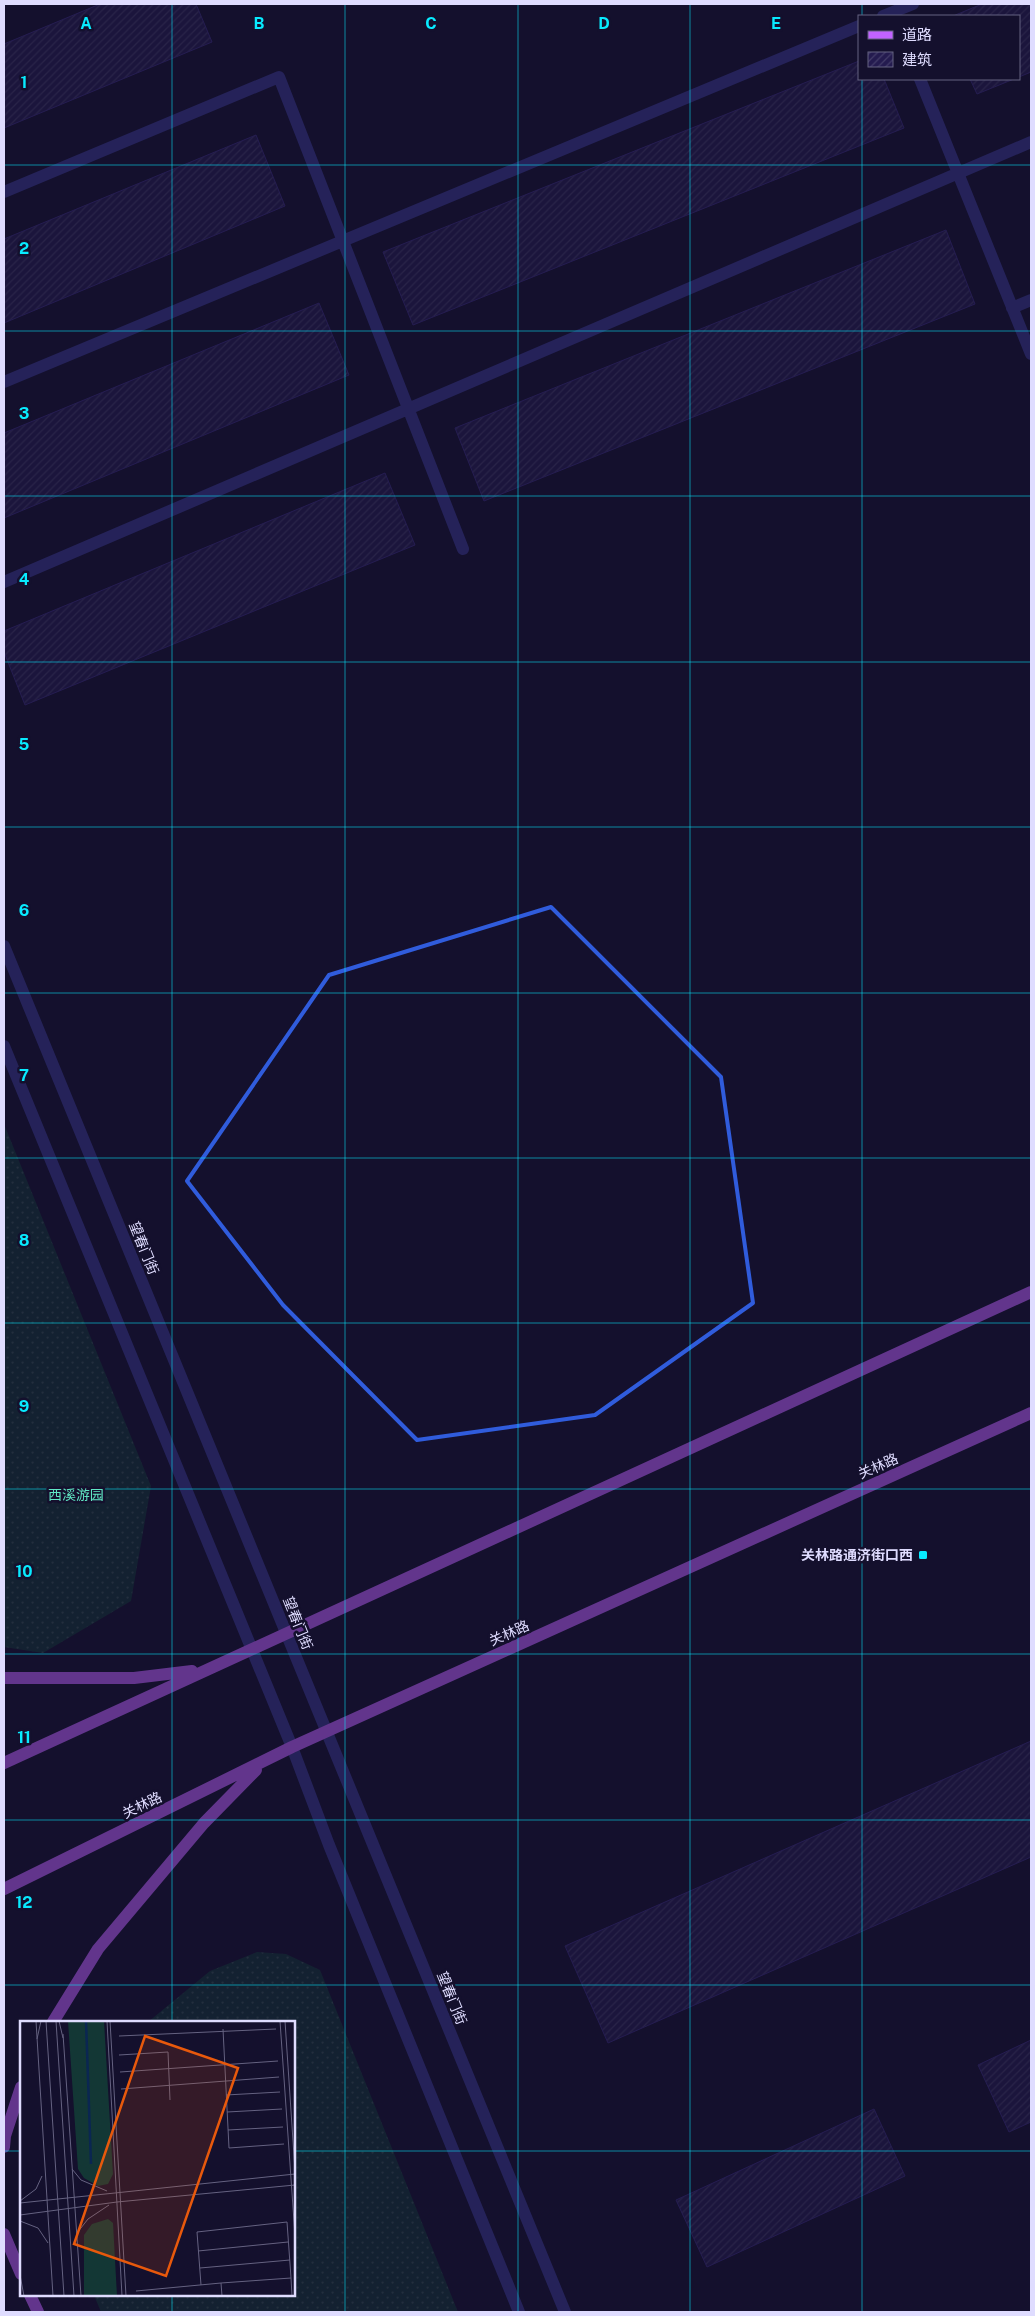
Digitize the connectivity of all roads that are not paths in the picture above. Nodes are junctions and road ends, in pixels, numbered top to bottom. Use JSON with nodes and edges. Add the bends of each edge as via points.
{"nodes":[{"id":1,"x":913,"y":4,"type":"edge"},
{"id":2,"x":890,"y":12,"type":"edge"},
{"id":3,"x":858,"y":26,"type":"edge"},
{"id":4,"x":920,"y":80,"type":"edge"},
{"id":5,"x":1031,"y":142,"type":"edge"},
{"id":6,"x":958,"y":173,"type":"junction"},
{"id":7,"x":4,"y":192,"type":"edge"},
{"id":8,"x":343,"y":241,"type":"junction"},
{"id":9,"x":1031,"y":300,"type":"edge"},
{"id":10,"x":1012,"y":308,"type":"junction"},
{"id":11,"x":1031,"y":354,"type":"edge"},
{"id":12,"x":4,"y":382,"type":"edge"},
{"id":13,"x":408,"y":408,"type":"junction"},
{"id":14,"x":464,"y":548,"type":"dead end"},
{"id":15,"x":4,"y":582,"type":"edge"},
{"id":16,"x":4,"y":946,"type":"edge"},
{"id":17,"x":4,"y":1046,"type":"edge"},
{"id":18,"x":1031,"y":1292,"type":"edge"},
{"id":19,"x":1031,"y":1413,"type":"edge"},
{"id":20,"x":286,"y":1633,"type":"junction"},
{"id":21,"x":251,"y":1648,"type":"junction"},
{"id":22,"x":204,"y":1670,"type":"junction"},
{"id":23,"x":4,"y":1678,"type":"edge"},
{"id":24,"x":327,"y":1732,"type":"junction"},
{"id":25,"x":292,"y":1747,"type":"junction"},
{"id":26,"x":4,"y":1763,"type":"edge"},
{"id":27,"x":263,"y":1763,"type":"junction"},
{"id":28,"x":4,"y":1889,"type":"edge"},
{"id":29,"x":55,"y":2021,"type":"edge"},
{"id":30,"x":20,"y":2089,"type":"edge"},
{"id":31,"x":4,"y":2147,"type":"edge"},
{"id":32,"x":4,"y":2234,"type":"edge"},
{"id":33,"x":20,"y":2272,"type":"edge"},
{"id":34,"x":30,"y":2296,"type":"edge"},
{"id":35,"x":38,"y":2312,"type":"edge"},
{"id":36,"x":519,"y":2312,"type":"edge"},
{"id":37,"x":565,"y":2312,"type":"edge"}],
"edges":[{"from":1,"to":2,"type":"street"},
{"from":3,"to":8,"type":"street"},
{"from":4,"to":6,"type":"street"},
{"from":5,"to":6,"type":"street"},
{"from":6,"to":10,"type":"street"},
{"from":6,"to":13,"type":"street"},
{"from":7,"to":8,"type":"street","via":[[279,77]]},
{"from":8,"to":12,"type":"street"},
{"from":8,"to":13,"type":"street"},
{"from":9,"to":10,"type":"street"},
{"from":10,"to":11,"type":"street"},
{"from":13,"to":14,"type":"street"},
{"from":13,"to":15,"type":"street"},
{"from":16,"to":20,"type":"street","name":"望春门街"},
{"from":17,"to":21,"type":"street"},
{"from":18,"to":20,"type":"main road"},
{"from":19,"to":24,"type":"main road","name":"关林路"},
{"from":20,"to":21,"type":"main road"},
{"from":20,"to":24,"type":"street","name":"望春门街"},
{"from":21,"to":22,"type":"main road"},
{"from":21,"to":25,"type":"street"},
{"from":22,"to":23,"type":"main road","via":[[134,1678]]},
{"from":22,"to":26,"type":"main road"},
{"from":24,"to":25,"type":"main road","name":"关林路"},
{"from":24,"to":37,"type":"street","name":"望春门街"},
{"from":25,"to":27,"type":"main road","name":"关林路"},
{"from":25,"to":36,"type":"street"},
{"from":27,"to":28,"type":"main road","name":"关林路"},
{"from":27,"to":29,"type":"main road","via":[[204,1823],[98,1949]]},
{"from":30,"to":31,"type":"main road"},
{"from":32,"to":33,"type":"main road"},
{"from":34,"to":35,"type":"main road"}]}
